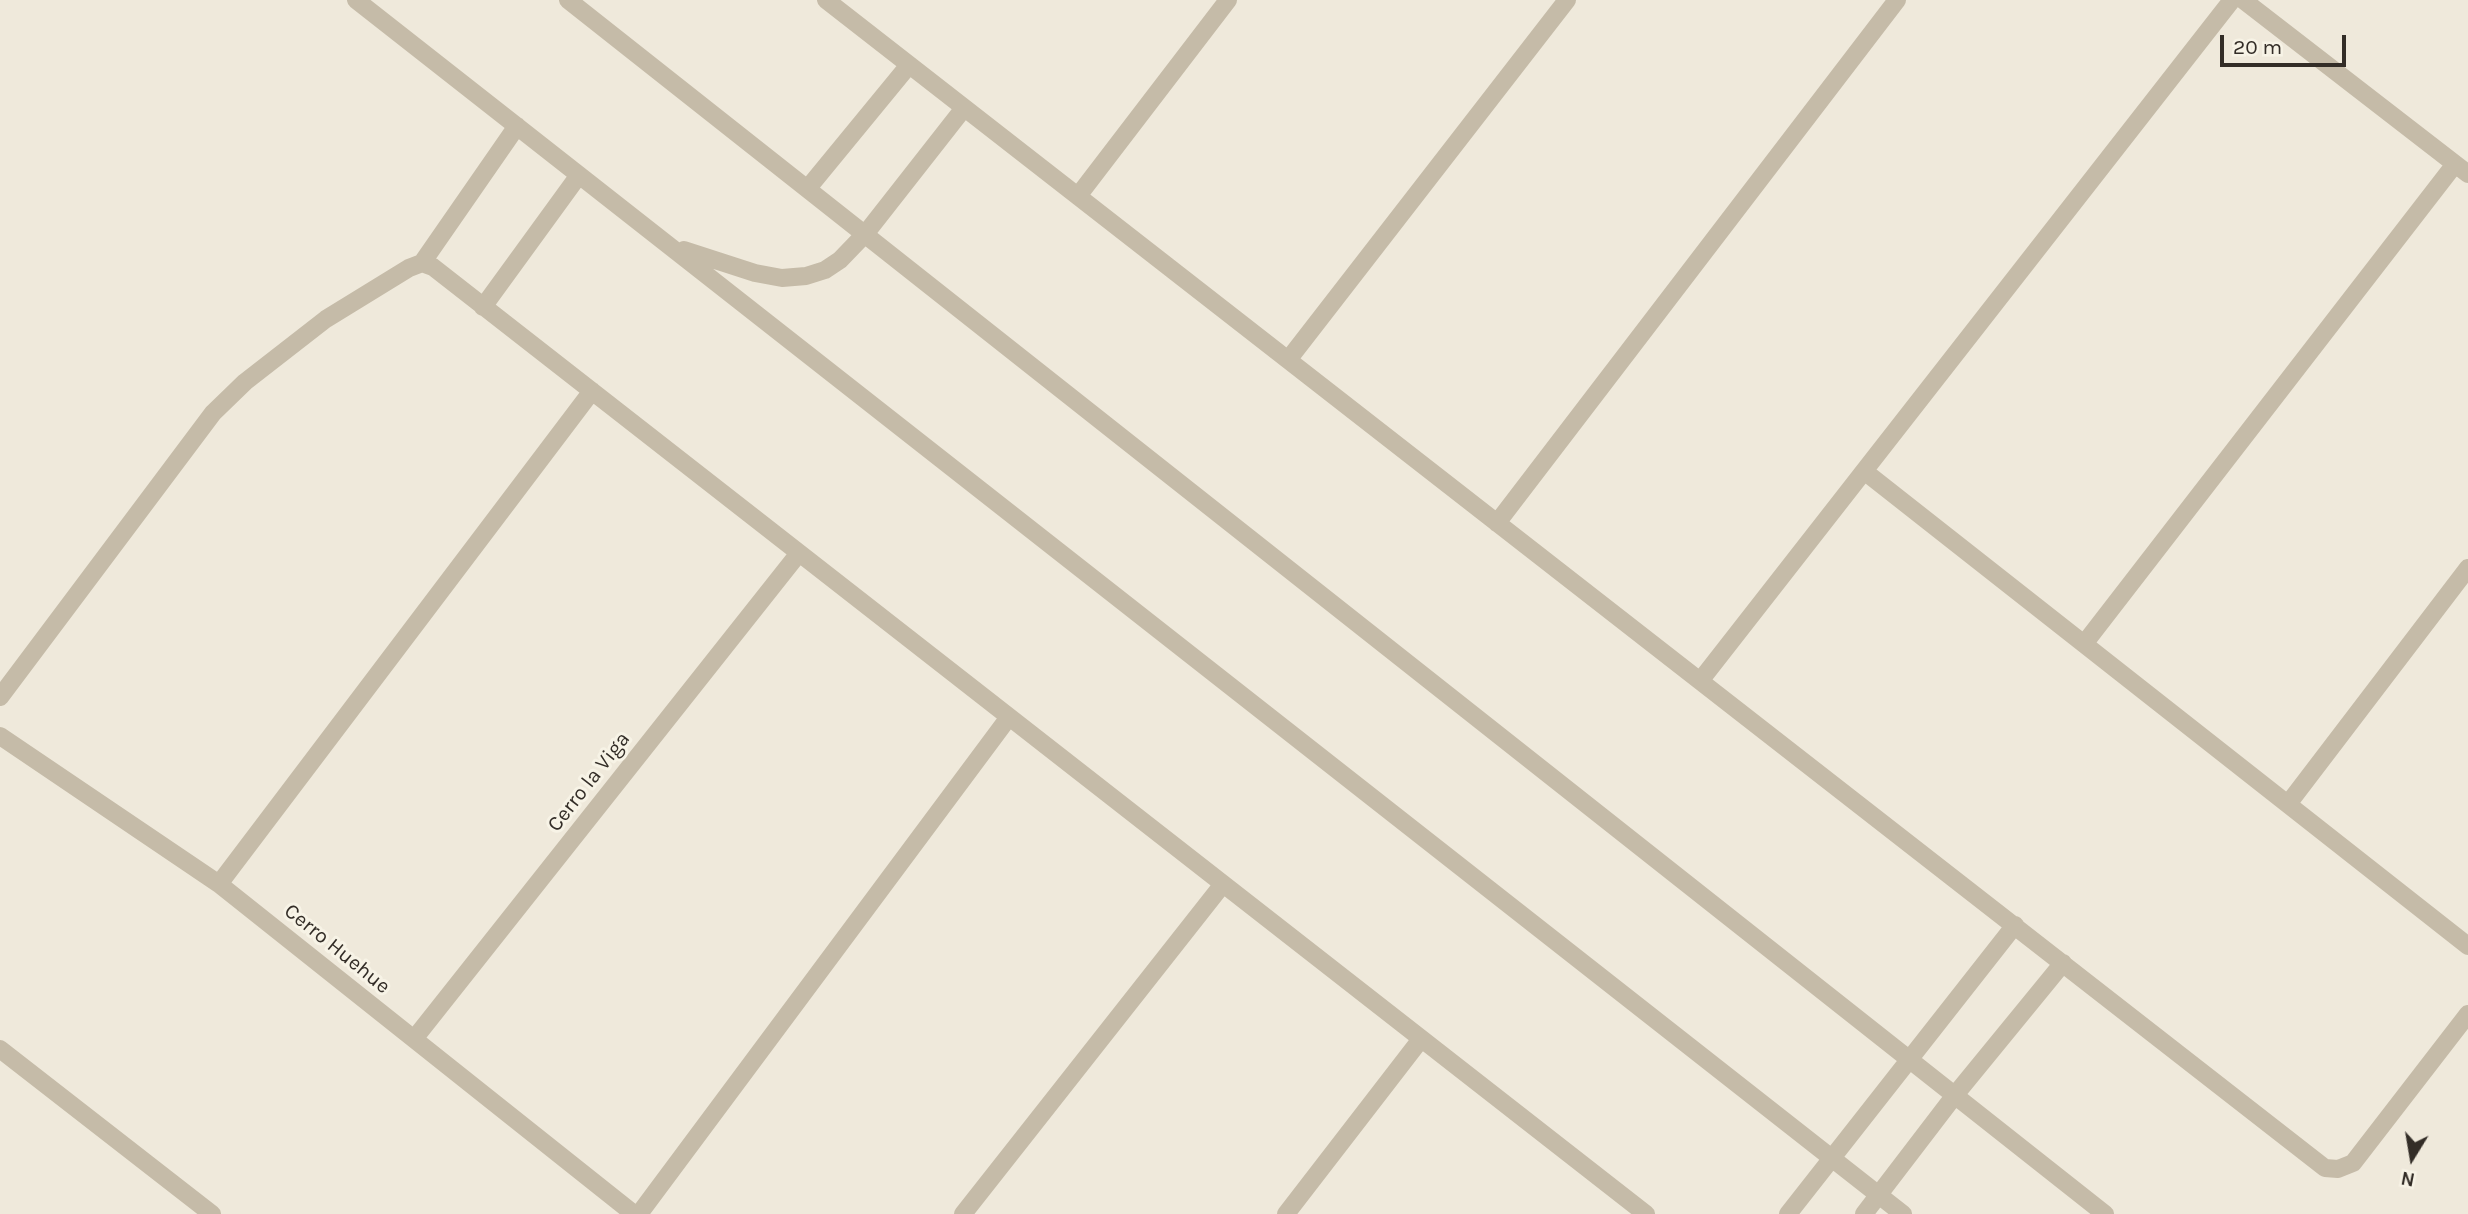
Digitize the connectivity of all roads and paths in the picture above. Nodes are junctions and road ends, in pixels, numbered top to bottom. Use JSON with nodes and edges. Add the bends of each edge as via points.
{"nodes":[{"id":1,"x":356,"y":0,"type":"edge"},
{"id":2,"x":568,"y":0,"type":"edge"},
{"id":3,"x":826,"y":0,"type":"edge"},
{"id":4,"x":1228,"y":0,"type":"edge"},
{"id":5,"x":1567,"y":0,"type":"edge"},
{"id":6,"x":1897,"y":0,"type":"edge"},
{"id":7,"x":2232,"y":0,"type":"edge"},
{"id":8,"x":2243,"y":0,"type":"edge"},
{"id":9,"x":909,"y":65,"type":"junction"},
{"id":10,"x":964,"y":108,"type":"junction"},
{"id":11,"x":517,"y":126,"type":"junction"},
{"id":12,"x":2461,"y":169,"type":"edge"},
{"id":13,"x":579,"y":175,"type":"junction"},
{"id":14,"x":808,"y":188,"type":"junction"},
{"id":15,"x":1078,"y":196,"type":"junction"},
{"id":16,"x":866,"y":233,"type":"junction"},
{"id":17,"x":671,"y":246,"type":"junction"},
{"id":18,"x":422,"y":263,"type":"junction"},
{"id":19,"x":483,"y":307,"type":"junction"},
{"id":20,"x":1288,"y":360,"type":"junction"},
{"id":21,"x":593,"y":391,"type":"junction"},
{"id":22,"x":1864,"y":471,"type":"junction"},
{"id":23,"x":1497,"y":523,"type":"junction"},
{"id":24,"x":799,"y":553,"type":"junction"},
{"id":25,"x":2468,"y":568,"type":"edge"},
{"id":26,"x":2084,"y":644,"type":"junction"},
{"id":27,"x":1700,"y":681,"type":"junction"},
{"id":28,"x":0,"y":697,"type":"edge"},
{"id":29,"x":1009,"y":717,"type":"junction"},
{"id":30,"x":0,"y":736,"type":"edge"},
{"id":31,"x":2288,"y":804,"type":"junction"},
{"id":32,"x":219,"y":884,"type":"junction"},
{"id":33,"x":1223,"y":884,"type":"junction"},
{"id":34,"x":2015,"y":925,"type":"junction"},
{"id":35,"x":2468,"y":947,"type":"edge"},
{"id":36,"x":2063,"y":963,"type":"junction"},
{"id":37,"x":2468,"y":1014,"type":"edge"},
{"id":38,"x":414,"y":1039,"type":"junction"},
{"id":39,"x":1421,"y":1039,"type":"junction"},
{"id":40,"x":0,"y":1049,"type":"edge"},
{"id":41,"x":1909,"y":1058,"type":"junction"},
{"id":42,"x":1955,"y":1095,"type":"junction"},
{"id":43,"x":1833,"y":1158,"type":"junction"},
{"id":44,"x":1878,"y":1195,"type":"junction"},
{"id":45,"x":212,"y":1214,"type":"edge"},
{"id":46,"x":634,"y":1214,"type":"edge"},
{"id":47,"x":639,"y":1214,"type":"edge"},
{"id":48,"x":963,"y":1214,"type":"edge"},
{"id":49,"x":1286,"y":1214,"type":"edge"},
{"id":50,"x":1646,"y":1214,"type":"edge"},
{"id":51,"x":1787,"y":1214,"type":"edge"},
{"id":52,"x":1864,"y":1214,"type":"edge"},
{"id":53,"x":1903,"y":1214,"type":"edge"},
{"id":54,"x":2105,"y":1214,"type":"edge"}],
"edges":[{"from":1,"to":11,"type":"street"},
{"from":2,"to":14,"type":"street"},
{"from":3,"to":9,"type":"street"},
{"from":4,"to":15,"type":"street"},
{"from":5,"to":20,"type":"street"},
{"from":6,"to":23,"type":"street"},
{"from":7,"to":22,"type":"street"},
{"from":8,"to":12,"type":"street"},
{"from":9,"to":10,"type":"street"},
{"from":9,"to":14,"type":"street"},
{"from":10,"to":15,"type":"street"},
{"from":10,"to":16,"type":"street"},
{"from":11,"to":13,"type":"street"},
{"from":11,"to":18,"type":"street"},
{"from":12,"to":26,"type":"street"},
{"from":13,"to":17,"type":"street"},
{"from":13,"to":19,"type":"street"},
{"from":14,"to":16,"type":"street"},
{"from":15,"to":20,"type":"street"},
{"from":16,"to":17,"type":"street","via":[[825,270],[782,278]]},
{"from":16,"to":41,"type":"street"},
{"from":17,"to":43,"type":"street"},
{"from":18,"to":19,"type":"street"},
{"from":18,"to":28,"type":"street","via":[[326,319],[213,412]]},
{"from":19,"to":21,"type":"street"},
{"from":20,"to":23,"type":"street"},
{"from":21,"to":24,"type":"street"},
{"from":21,"to":32,"type":"street"},
{"from":22,"to":26,"type":"street"},
{"from":22,"to":27,"type":"street"},
{"from":23,"to":27,"type":"street"},
{"from":24,"to":29,"type":"street"},
{"from":24,"to":38,"type":"street","name":"Cerro la Viga"},
{"from":25,"to":31,"type":"street"},
{"from":26,"to":31,"type":"street"},
{"from":27,"to":34,"type":"street"},
{"from":29,"to":33,"type":"street"},
{"from":29,"to":47,"type":"street"},
{"from":30,"to":32,"type":"street","name":"Cerro Huehue"},
{"from":31,"to":35,"type":"street"},
{"from":32,"to":38,"type":"street","name":"Cerro Huehue"},
{"from":33,"to":39,"type":"street"},
{"from":33,"to":48,"type":"street"},
{"from":34,"to":36,"type":"street"},
{"from":34,"to":41,"type":"street"},
{"from":36,"to":37,"type":"street","via":[[2325,1168],[2353,1163]]},
{"from":36,"to":42,"type":"street"},
{"from":38,"to":46,"type":"street","name":"Cerro Huehue"},
{"from":39,"to":49,"type":"street"},
{"from":39,"to":50,"type":"street"},
{"from":40,"to":45,"type":"street"},
{"from":41,"to":42,"type":"street"},
{"from":41,"to":43,"type":"street"},
{"from":42,"to":44,"type":"street"},
{"from":42,"to":54,"type":"street"},
{"from":43,"to":44,"type":"street"},
{"from":43,"to":51,"type":"street"},
{"from":44,"to":52,"type":"street"},
{"from":44,"to":53,"type":"street"}]}
